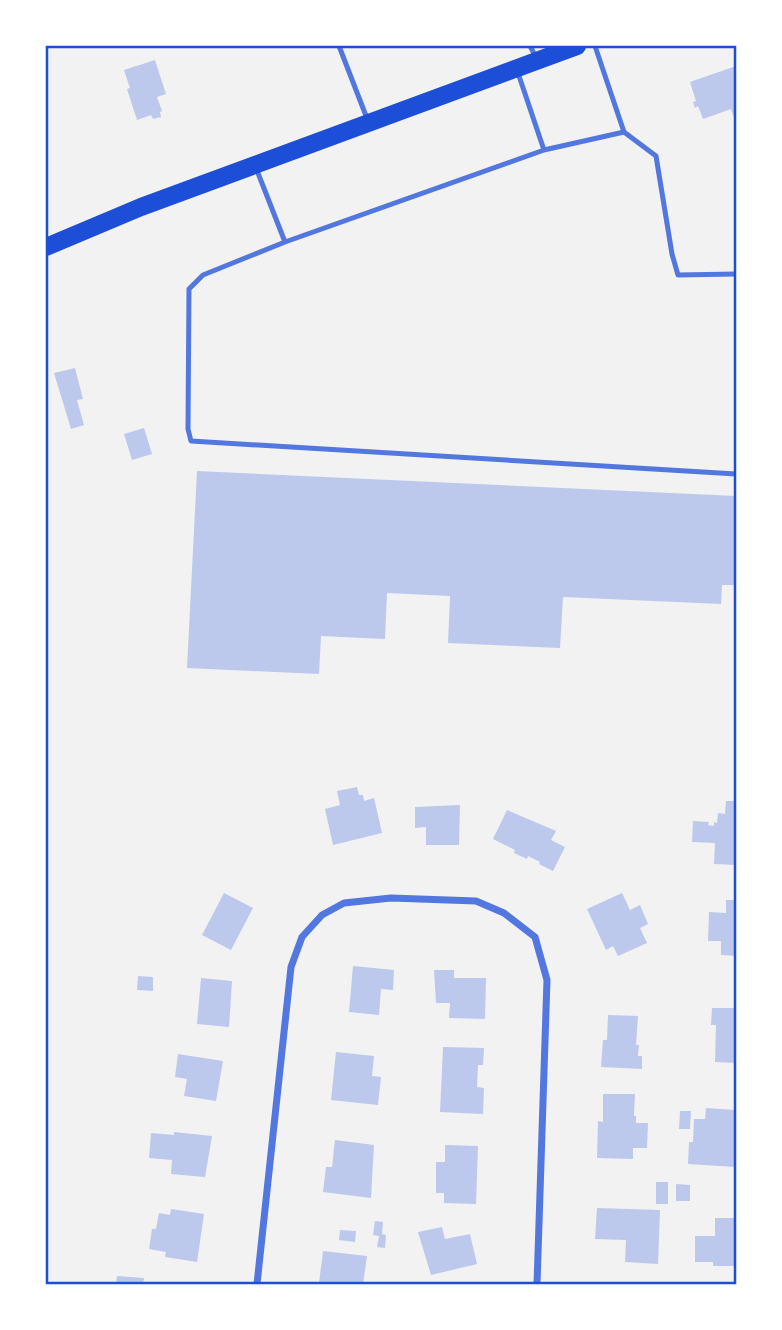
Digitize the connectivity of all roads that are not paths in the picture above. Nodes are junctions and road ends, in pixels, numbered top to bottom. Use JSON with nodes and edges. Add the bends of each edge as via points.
{"nodes":[{"id":1,"x":339,"y":46,"type":"edge"},
{"id":2,"x":577,"y":46,"type":"edge"},
{"id":3,"x":595,"y":46,"type":"edge"},
{"id":4,"x":534,"y":53,"type":"edge"},
{"id":5,"x":516,"y":68,"type":"junction"},
{"id":6,"x":369,"y":123,"type":"junction"},
{"id":7,"x":624,"y":132,"type":"junction"},
{"id":8,"x":544,"y":150,"type":"junction"},
{"id":9,"x":255,"y":165,"type":"junction"},
{"id":10,"x":285,"y":242,"type":"junction"},
{"id":11,"x":46,"y":247,"type":"edge"},
{"id":12,"x":737,"y":274,"type":"edge"},
{"id":13,"x":737,"y":474,"type":"edge"},
{"id":14,"x":257,"y":1284,"type":"edge"},
{"id":15,"x":537,"y":1284,"type":"edge"}],
"edges":[{"from":1,"to":6,"type":"lane"},
{"from":2,"to":4,"type":"main road"},
{"from":3,"to":7,"type":"lane"},
{"from":4,"to":5,"type":"main road"},
{"from":5,"to":6,"type":"main road"},
{"from":5,"to":8,"type":"lane"},
{"from":6,"to":9,"type":"main road"},
{"from":7,"to":8,"type":"lane"},
{"from":7,"to":12,"type":"lane","via":[[656,156],[678,275]]},
{"from":8,"to":10,"type":"lane"},
{"from":9,"to":10,"type":"lane"},
{"from":9,"to":11,"type":"main road"},
{"from":10,"to":13,"type":"lane","via":[[203,275],[189,289],[191,441]]},
{"from":14,"to":15,"type":"street","via":[[291,967],[302,937],[322,915],[344,903],[391,898],[476,901],[504,913],[535,937],[547,980]]}]}
